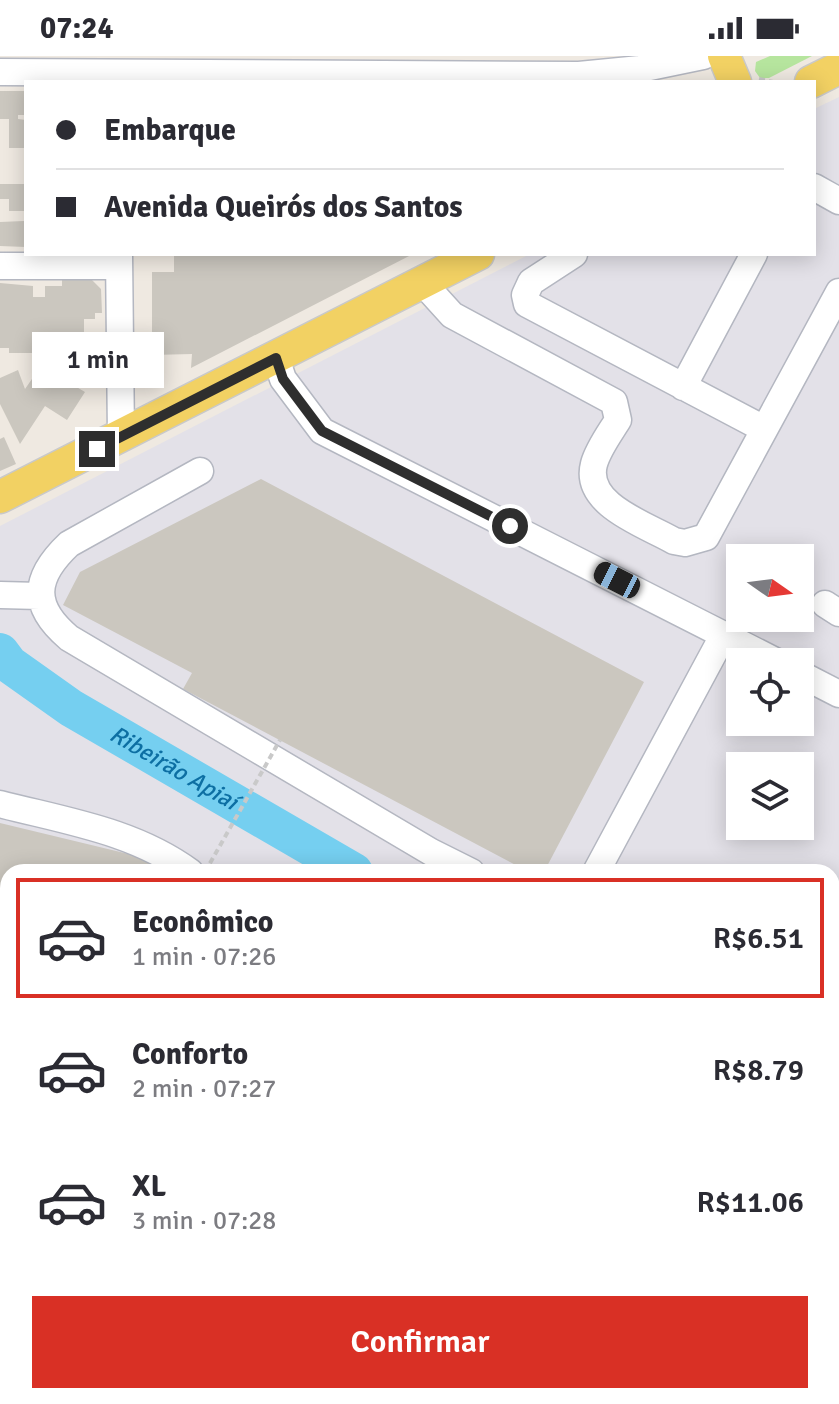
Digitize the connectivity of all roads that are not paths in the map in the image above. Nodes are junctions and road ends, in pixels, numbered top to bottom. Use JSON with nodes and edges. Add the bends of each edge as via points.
{"nodes":[{"id":1,"x":703,"y":56,"type":"edge"},
{"id":2,"x":724,"y":56,"type":"edge"},
{"id":3,"x":532,"y":66,"type":"edge"},
{"id":4,"x":839,"y":68,"type":"edge"},
{"id":5,"x":120,"y":70,"type":"edge"},
{"id":6,"x":0,"y":72,"type":"edge"},
{"id":7,"x":734,"y":80,"type":"edge"},
{"id":8,"x":815,"y":80,"type":"edge"},
{"id":9,"x":816,"y":188,"type":"edge"},
{"id":10,"x":839,"y":201,"type":"edge"},
{"id":11,"x":474,"y":256,"type":"edge"},
{"id":12,"x":571,"y":256,"type":"edge"},
{"id":13,"x":753,"y":256,"type":"edge"},
{"id":14,"x":119,"y":260,"type":"edge"},
{"id":15,"x":0,"y":266,"type":"edge"},
{"id":16,"x":423,"y":283,"type":"junction"},
{"id":17,"x":839,"y":292,"type":"edge"},
{"id":18,"x":276,"y":358,"type":"junction"},
{"id":19,"x":683,"y":387,"type":"junction"},
{"id":20,"x":764,"y":429,"type":"junction"},
{"id":21,"x":121,"y":437,"type":"junction"},
{"id":22,"x":200,"y":471,"type":"dead end"},
{"id":23,"x":0,"y":497,"type":"edge"},
{"id":24,"x":0,"y":595,"type":"edge"},
{"id":25,"x":40,"y":596,"type":"junction"},
{"id":26,"x":724,"y":634,"type":"junction"},
{"id":27,"x":750,"y":648,"type":"edge"},
{"id":28,"x":814,"y":681,"type":"edge"},
{"id":29,"x":839,"y":694,"type":"edge"},
{"id":30,"x":0,"y":804,"type":"edge"},
{"id":31,"x":179,"y":864,"type":"edge"},
{"id":32,"x":455,"y":864,"type":"edge"},
{"id":33,"x":600,"y":864,"type":"edge"}],
"edges":[{"from":1,"to":3,"type":"street","via":[[610,73]]},
{"from":2,"to":7,"type":"main road"},
{"from":3,"to":5,"type":"street"},
{"from":4,"to":8,"type":"main road"},
{"from":5,"to":6,"type":"street"},
{"from":9,"to":10,"type":"street"},
{"from":11,"to":16,"type":"main road"},
{"from":12,"to":19,"type":"street","via":[[531,282],[527,304]]},
{"from":13,"to":19,"type":"street"},
{"from":14,"to":15,"type":"street"},
{"from":14,"to":21,"type":"street"},
{"from":16,"to":18,"type":"main road"},
{"from":16,"to":20,"type":"street","via":[[452,315],[614,402],[618,420],[594,461],[594,485],[609,504],[674,541],[706,537]]},
{"from":17,"to":20,"type":"street"},
{"from":18,"to":21,"type":"main road"},
{"from":18,"to":26,"type":"street","via":[[283,379],[322,431]]},
{"from":19,"to":20,"type":"street"},
{"from":21,"to":23,"type":"main road"},
{"from":22,"to":25,"type":"street","via":[[69,544],[54,558]]},
{"from":24,"to":25,"type":"street"},
{"from":25,"to":32,"type":"street","via":[[44,612],[69,638]]},
{"from":26,"to":27,"type":"street"},
{"from":26,"to":33,"type":"street"},
{"from":28,"to":29,"type":"street"},
{"from":30,"to":31,"type":"street","via":[[132,838]]}]}
